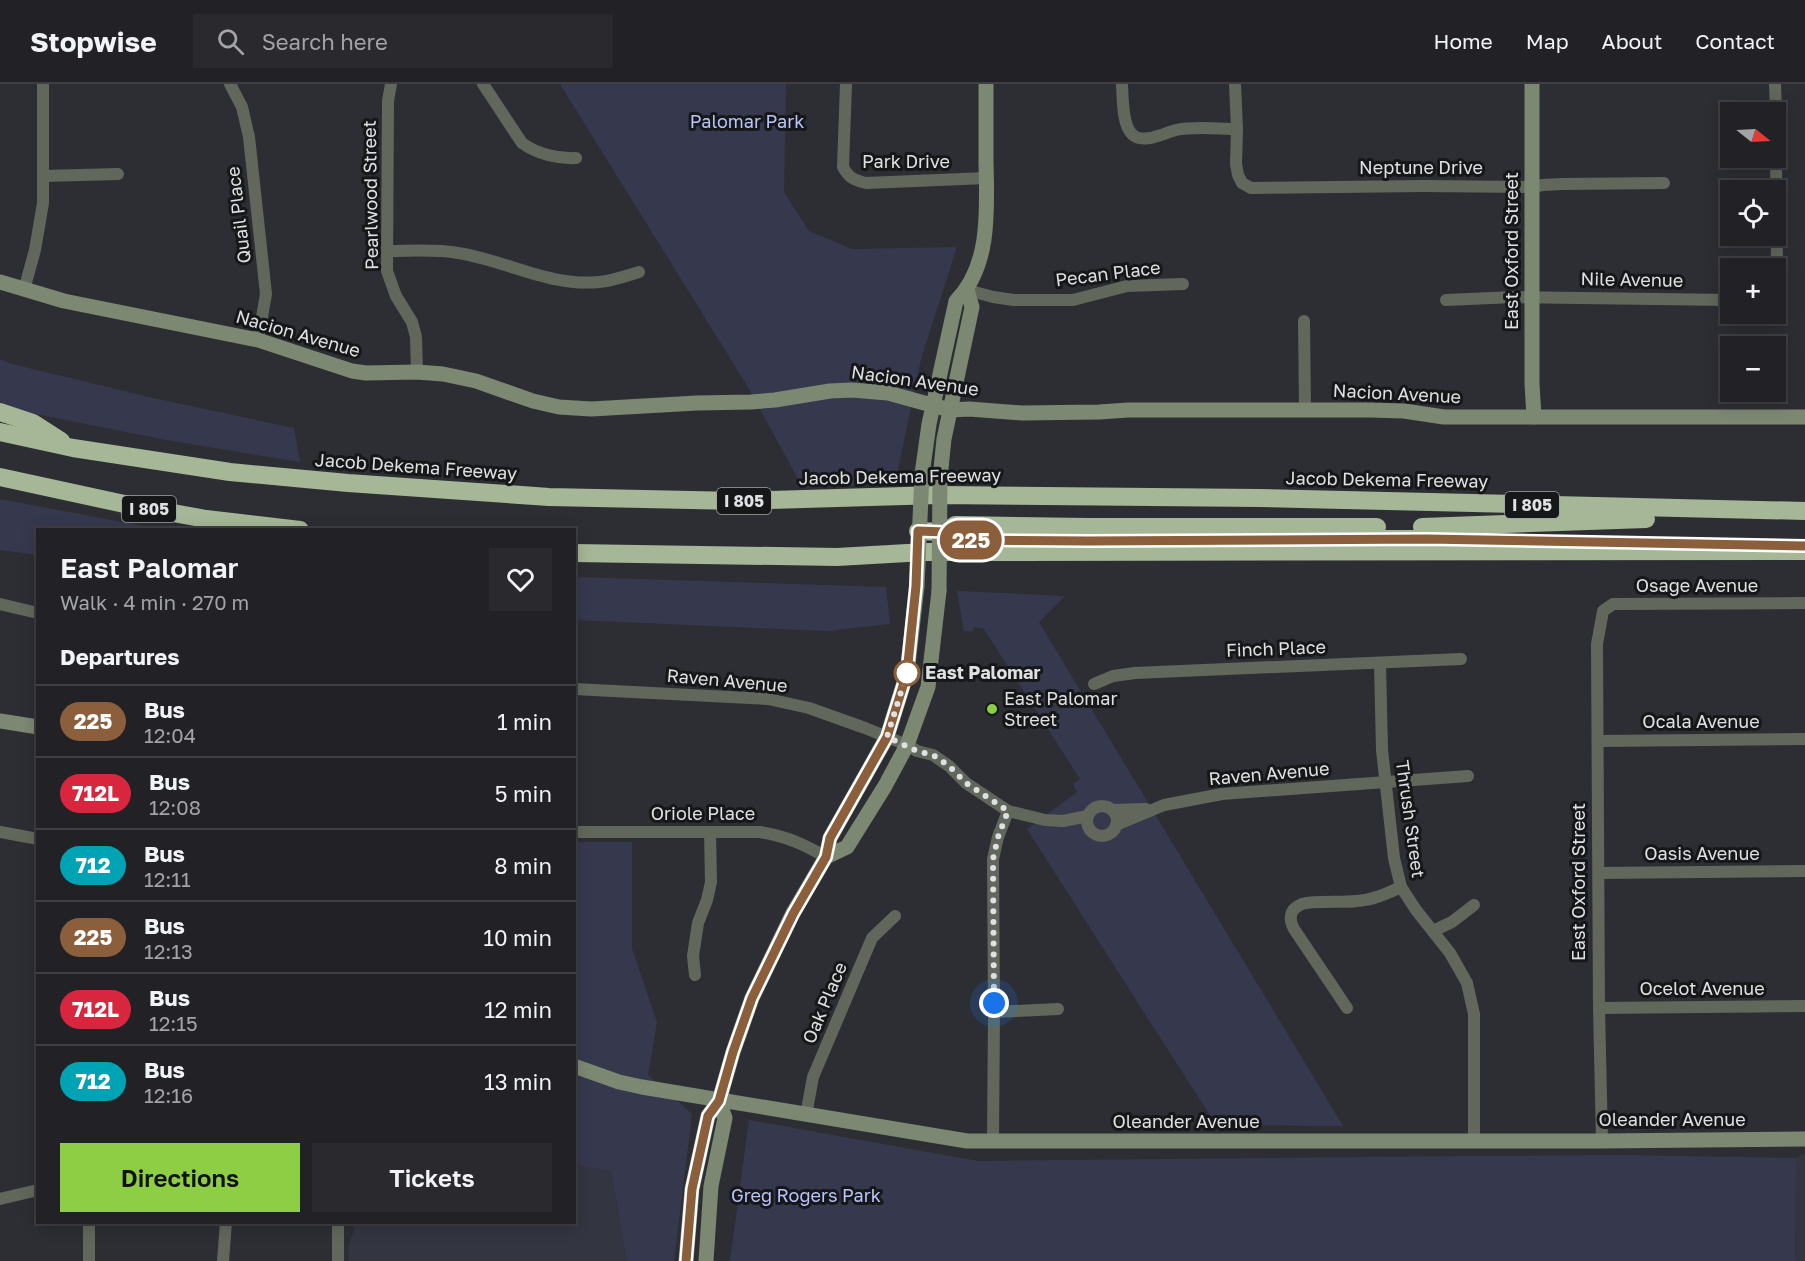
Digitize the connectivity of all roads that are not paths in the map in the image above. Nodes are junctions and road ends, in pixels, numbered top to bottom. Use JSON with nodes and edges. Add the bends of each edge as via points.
{"nodes":[{"id":1,"x":43,"y":84,"type":"edge"},
{"id":2,"x":391,"y":84,"type":"edge"},
{"id":3,"x":483,"y":84,"type":"edge"},
{"id":4,"x":846,"y":84,"type":"edge"},
{"id":5,"x":986,"y":84,"type":"edge"},
{"id":6,"x":1235,"y":84,"type":"edge"},
{"id":7,"x":1532,"y":84,"type":"edge"},
{"id":8,"x":1775,"y":84,"type":"edge"},
{"id":9,"x":1122,"y":85,"type":"edge"},
{"id":10,"x":232,"y":86,"type":"edge"},
{"id":11,"x":1776,"y":102,"type":"edge"},
{"id":12,"x":1237,"y":129,"type":"junction"},
{"id":13,"x":576,"y":158,"type":"dead end"},
{"id":14,"x":1776,"y":168,"type":"edge"},
{"id":15,"x":118,"y":174,"type":"dead end"},
{"id":16,"x":43,"y":176,"type":"junction"},
{"id":17,"x":987,"y":178,"type":"junction"},
{"id":18,"x":1664,"y":183,"type":"dead end"},
{"id":19,"x":1531,"y":187,"type":"junction"},
{"id":20,"x":388,"y":251,"type":"junction"},
{"id":21,"x":1777,"y":258,"type":"edge"},
{"id":22,"x":639,"y":272,"type":"dead end"},
{"id":23,"x":0,"y":282,"type":"edge"},
{"id":24,"x":1183,"y":284,"type":"dead end"},
{"id":25,"x":24,"y":290,"type":"junction"},
{"id":26,"x":967,"y":290,"type":"junction"},
{"id":27,"x":1532,"y":298,"type":"junction"},
{"id":28,"x":1446,"y":300,"type":"dead end"},
{"id":29,"x":1720,"y":300,"type":"edge"},
{"id":30,"x":1304,"y":321,"type":"dead end"},
{"id":31,"x":258,"y":340,"type":"junction"},
{"id":32,"x":417,"y":372,"type":"junction"},
{"id":33,"x":933,"y":405,"type":"junction"},
{"id":34,"x":950,"y":410,"type":"junction"},
{"id":35,"x":1305,"y":410,"type":"junction"},
{"id":36,"x":0,"y":412,"type":"edge"},
{"id":37,"x":1534,"y":417,"type":"junction"},
{"id":38,"x":1805,"y":417,"type":"edge"},
{"id":39,"x":0,"y":432,"type":"edge"},
{"id":40,"x":73,"y":448,"type":"junction"},
{"id":41,"x":0,"y":477,"type":"edge"},
{"id":42,"x":0,"y":486,"type":"edge"},
{"id":43,"x":129,"y":505,"type":"junction"},
{"id":44,"x":1805,"y":512,"type":"edge"},
{"id":45,"x":283,"y":528,"type":"edge"},
{"id":46,"x":918,"y":531,"type":"junction"},
{"id":47,"x":942,"y":532,"type":"junction"},
{"id":48,"x":1088,"y":534,"type":"junction"},
{"id":49,"x":1805,"y":546,"type":"edge"},
{"id":50,"x":1805,"y":552,"type":"edge"},
{"id":51,"x":576,"y":553,"type":"edge"},
{"id":52,"x":1805,"y":603,"type":"edge"},
{"id":53,"x":0,"y":604,"type":"edge"},
{"id":54,"x":36,"y":613,"type":"edge"},
{"id":55,"x":1600,"y":623,"type":"joint"},
{"id":56,"x":1461,"y":659,"type":"dead end"},
{"id":57,"x":1380,"y":663,"type":"junction"},
{"id":58,"x":1094,"y":684,"type":"dead end"},
{"id":59,"x":576,"y":689,"type":"edge"},
{"id":60,"x":0,"y":721,"type":"edge"},
{"id":61,"x":36,"y":727,"type":"edge"},
{"id":62,"x":887,"y":737,"type":"junction"},
{"id":63,"x":1805,"y":739,"type":"edge"},
{"id":64,"x":1598,"y":741,"type":"junction"},
{"id":65,"x":907,"y":745,"type":"junction"},
{"id":66,"x":1468,"y":776,"type":"dead end"},
{"id":67,"x":1386,"y":782,"type":"junction"},
{"id":68,"x":1156,"y":808,"type":"junction"},
{"id":69,"x":1113,"y":810,"type":"junction"},
{"id":70,"x":1008,"y":811,"type":"junction"},
{"id":71,"x":1088,"y":816,"type":"junction"},
{"id":72,"x":1063,"y":821,"type":"junction"},
{"id":73,"x":1116,"y":825,"type":"junction"},
{"id":74,"x":1091,"y":831,"type":"junction"},
{"id":75,"x":0,"y":832,"type":"edge"},
{"id":76,"x":576,"y":832,"type":"edge"},
{"id":77,"x":710,"y":832,"type":"junction"},
{"id":78,"x":36,"y":839,"type":"edge"},
{"id":79,"x":826,"y":857,"type":"junction"},
{"id":80,"x":1805,"y":871,"type":"edge"},
{"id":81,"x":1599,"y":873,"type":"junction"},
{"id":82,"x":1401,"y":887,"type":"junction"},
{"id":83,"x":1474,"y":905,"type":"dead end"},
{"id":84,"x":895,"y":916,"type":"dead end"},
{"id":85,"x":1433,"y":931,"type":"junction"},
{"id":86,"x":694,"y":975,"type":"dead end"},
{"id":87,"x":1805,"y":1006,"type":"edge"},
{"id":88,"x":1347,"y":1008,"type":"dead end"},
{"id":89,"x":1599,"y":1008,"type":"junction"},
{"id":90,"x":1058,"y":1010,"type":"dead end"},
{"id":91,"x":994,"y":1012,"type":"junction"},
{"id":92,"x":576,"y":1067,"type":"edge"},
{"id":93,"x":719,"y":1101,"type":"junction"},
{"id":94,"x":806,"y":1115,"type":"junction"},
{"id":95,"x":1805,"y":1139,"type":"edge"},
{"id":96,"x":1474,"y":1140,"type":"junction"},
{"id":97,"x":1602,"y":1141,"type":"junction"},
{"id":98,"x":993,"y":1142,"type":"junction"},
{"id":99,"x":36,"y":1190,"type":"edge"},
{"id":100,"x":0,"y":1198,"type":"edge"},
{"id":101,"x":89,"y":1224,"type":"edge"},
{"id":102,"x":226,"y":1224,"type":"edge"},
{"id":103,"x":338,"y":1224,"type":"edge"},
{"id":104,"x":89,"y":1261,"type":"edge"},
{"id":105,"x":223,"y":1261,"type":"edge"},
{"id":106,"x":338,"y":1261,"type":"edge"},
{"id":107,"x":686,"y":1261,"type":"edge"},
{"id":108,"x":706,"y":1261,"type":"edge"}],
"edges":[{"from":1,"to":16,"type":"street"},
{"from":2,"to":20,"type":"street","name":"Pearlwood Street"},
{"from":3,"to":13,"type":"street","via":[[522,143],[556,157]]},
{"from":4,"to":17,"type":"street","name":"Park Drive","via":[[843,166],[849,177],[866,183]]},
{"from":5,"to":17,"type":"street"},
{"from":6,"to":12,"type":"street"},
{"from":7,"to":19,"type":"street","name":"East Oxford Street"},
{"from":8,"to":11,"type":"street"},
{"from":9,"to":12,"type":"street","via":[[1126,125],[1138,138],[1179,129]]},
{"from":10,"to":31,"type":"street","name":"Quail Place","via":[[249,137],[266,294]]},
{"from":12,"to":19,"type":"street","name":"Neptune Drive","via":[[1238,175],[1251,188]]},
{"from":14,"to":21,"type":"street"},
{"from":15,"to":16,"type":"street"},
{"from":16,"to":25,"type":"street","via":[[40,222]]},
{"from":17,"to":26,"type":"street","via":[[982,250]]},
{"from":18,"to":19,"type":"street","name":"Neptune Drive"},
{"from":19,"to":27,"type":"street","name":"East Oxford Street"},
{"from":20,"to":22,"type":"street","via":[[457,252],[572,281],[597,282]]},
{"from":20,"to":32,"type":"street","name":"Pearlwood Street","via":[[387,271],[416,337]]},
{"from":23,"to":25,"type":"street","name":"Nacion Avenue"},
{"from":24,"to":26,"type":"street","name":"Pecan Place","via":[[1127,286],[1073,300],[1014,300]]},
{"from":25,"to":31,"type":"street","name":"Nacion Avenue"},
{"from":26,"to":33,"type":"street","via":[[956,302]]},
{"from":26,"to":34,"type":"street","via":[[972,307]]},
{"from":27,"to":28,"type":"street","name":"Nile Avenue"},
{"from":27,"to":29,"type":"street","name":"Nile Avenue"},
{"from":27,"to":37,"type":"street","name":"East Oxford Street"},
{"from":30,"to":35,"type":"street"},
{"from":31,"to":32,"type":"street","name":"Nacion Avenue","via":[[352,371]]},
{"from":32,"to":33,"type":"street","name":"Nacion Avenue","via":[[461,377],[559,407],[751,402],[852,390],[888,393]]},
{"from":33,"to":34,"type":"street","name":"Nacion Avenue"},
{"from":33,"to":46,"type":"street","bridge":true},
{"from":34,"to":35,"type":"street","name":"Nacion Avenue"},
{"from":34,"to":47,"type":"street","bridge":true,"via":[[940,478]]},
{"from":35,"to":37,"type":"street","name":"Nacion Avenue"},
{"from":36,"to":40,"type":"highway","via":[[33,423]]},
{"from":37,"to":38,"type":"street","name":"Nacion Avenue"},
{"from":39,"to":40,"type":"highway","name":"Jacob Dekema Freeway","number":"I 805"},
{"from":40,"to":44,"type":"highway","name":"Jacob Dekema Freeway","number":"I 805","via":[[230,472],[549,497],[738,501],[938,495],[1248,498]]},
{"from":41,"to":43,"type":"highway","number":"I 805"},
{"from":42,"to":43,"type":"highway"},
{"from":43,"to":45,"type":"highway","number":"I 805"},
{"from":44,"to":48,"type":"highway","via":[[1431,527]]},
{"from":46,"to":47,"type":"highway"},
{"from":46,"to":62,"type":"street","bridge":true,"via":[[907,673]]},
{"from":47,"to":48,"type":"highway","via":[[956,540]]},
{"from":47,"to":65,"type":"street","bridge":true,"via":[[928,687]]},
{"from":48,"to":49,"type":"highway"},
{"from":50,"to":51,"type":"highway","via":[[925,552],[837,556]]},
{"from":52,"to":55,"type":"street","name":"Osage Avenue","via":[[1613,604],[1603,611]]},
{"from":53,"to":54,"type":"street"},
{"from":55,"to":64,"type":"street","name":"East Oxford Street"},
{"from":56,"to":57,"type":"street","name":"Finch Place"},
{"from":57,"to":58,"type":"street","name":"Finch Place","via":[[1135,673]]},
{"from":57,"to":67,"type":"street","name":"Thrush Street"},
{"from":59,"to":62,"type":"street","name":"Raven Avenue","via":[[768,699],[809,708]]},
{"from":60,"to":61,"type":"street"},
{"from":62,"to":65,"type":"street","name":"Raven Avenue"},
{"from":62,"to":79,"type":"street","via":[[830,838]]},
{"from":63,"to":64,"type":"street","name":"Ocala Avenue"},
{"from":64,"to":81,"type":"street","name":"East Oxford Street"},
{"from":65,"to":70,"type":"street","name":"Raven Avenue","via":[[933,755]]},
{"from":65,"to":79,"type":"street","via":[[847,847]]},
{"from":66,"to":67,"type":"street","name":"Raven Avenue"},
{"from":67,"to":68,"type":"street","name":"Raven Avenue","via":[[1222,794]]},
{"from":67,"to":82,"type":"street","name":"Thrush Street"},
{"from":68,"to":69,"type":"street","name":"Raven Avenue"},
{"from":68,"to":73,"type":"street","name":"Raven Avenue"},
{"from":69,"to":71,"type":"street","via":[[1097,806]]},
{"from":69,"to":73,"type":"street"},
{"from":70,"to":72,"type":"street","name":"Raven Avenue"},
{"from":70,"to":91,"type":"street","via":[[993,859]]},
{"from":71,"to":72,"type":"street","name":"Raven Avenue"},
{"from":71,"to":74,"type":"street"},
{"from":72,"to":74,"type":"street","name":"Raven Avenue"},
{"from":73,"to":74,"type":"street","via":[[1105,835]]},
{"from":75,"to":78,"type":"street"},
{"from":76,"to":77,"type":"street","name":"Oriole Place"},
{"from":77,"to":79,"type":"street","name":"Oriole Place","via":[[779,835]]},
{"from":77,"to":86,"type":"street","via":[[711,882],[698,923]]},
{"from":79,"to":93,"type":"street","via":[[752,998]]},
{"from":80,"to":81,"type":"street","name":"Oasis Avenue"},
{"from":81,"to":89,"type":"street","name":"East Oxford Street"},
{"from":82,"to":85,"type":"street","name":"Thrush Street"},
{"from":82,"to":88,"type":"street","via":[[1359,901],[1306,903],[1292,912],[1294,929]]},
{"from":83,"to":85,"type":"street"},
{"from":84,"to":94,"type":"street","name":"Oak Place","via":[[872,938],[813,1077]]},
{"from":85,"to":96,"type":"street","name":"Thrush Street","via":[[1467,983],[1474,1014]]},
{"from":87,"to":89,"type":"street","name":"Ocelot Avenue"},
{"from":89,"to":97,"type":"street","name":"East Oxford Street"},
{"from":90,"to":91,"type":"street"},
{"from":91,"to":98,"type":"street"},
{"from":92,"to":93,"type":"street","name":"Oleander Avenue","via":[[619,1082]]},
{"from":93,"to":94,"type":"street","name":"Oleander Avenue"},
{"from":93,"to":107,"type":"street","via":[[708,1116],[692,1189]]},
{"from":93,"to":108,"type":"street","via":[[725,1118],[711,1186]]},
{"from":94,"to":98,"type":"street","name":"Oleander Avenue"},
{"from":95,"to":97,"type":"street","name":"Oleander Avenue"},
{"from":96,"to":97,"type":"street","name":"Oleander Avenue"},
{"from":96,"to":98,"type":"street","name":"Oleander Avenue"},
{"from":99,"to":100,"type":"street"},
{"from":101,"to":104,"type":"street"},
{"from":102,"to":105,"type":"street"},
{"from":103,"to":106,"type":"street"}]}
